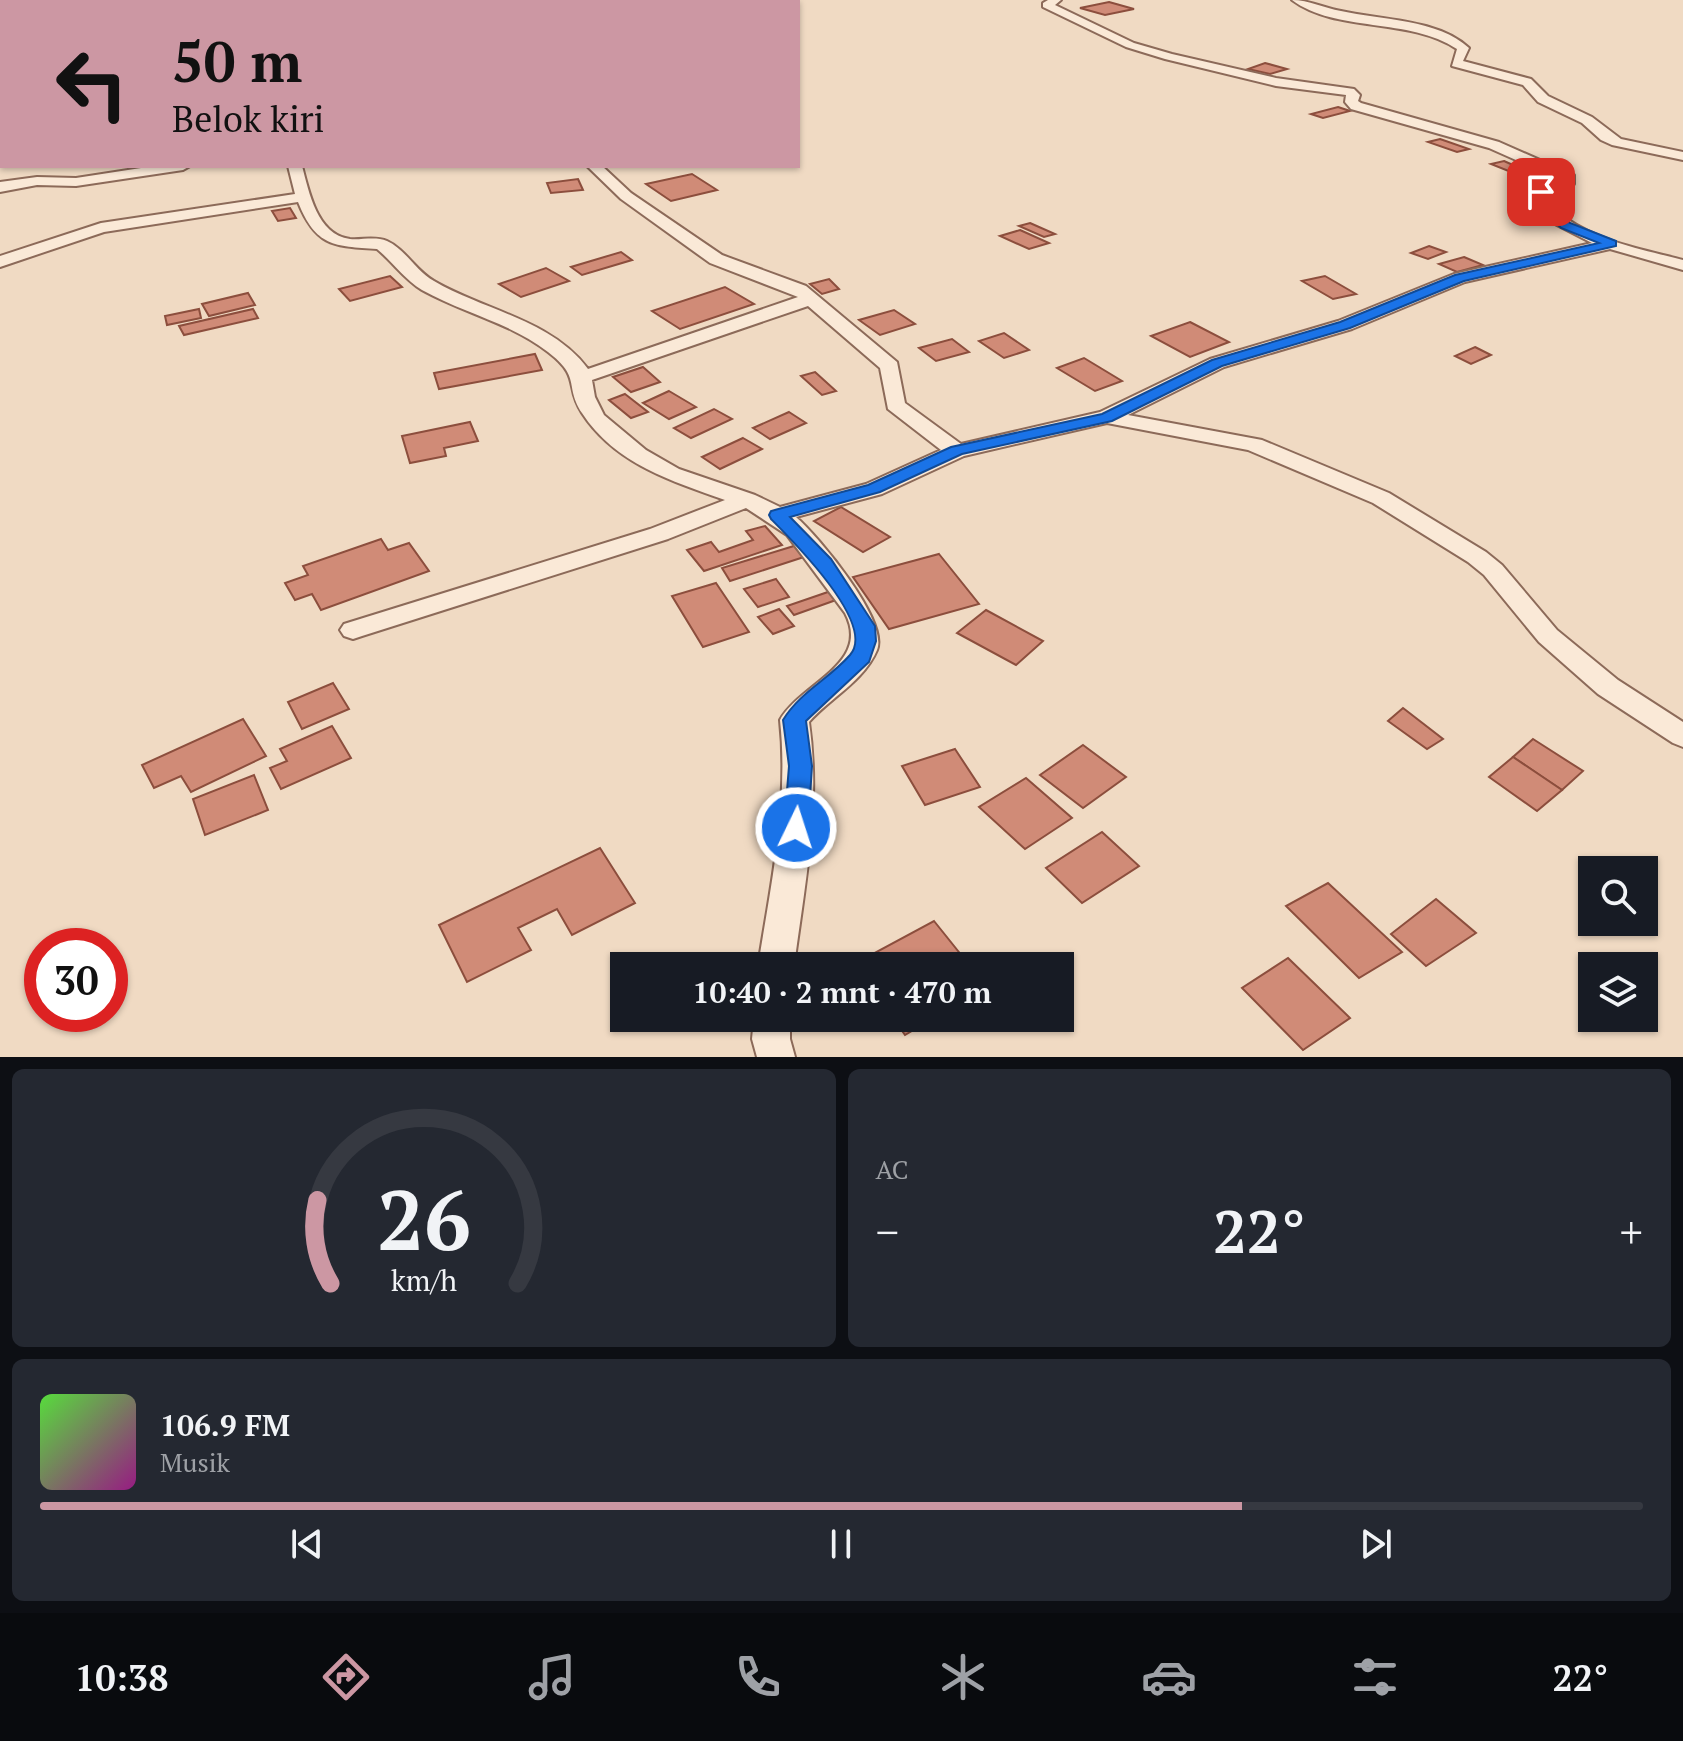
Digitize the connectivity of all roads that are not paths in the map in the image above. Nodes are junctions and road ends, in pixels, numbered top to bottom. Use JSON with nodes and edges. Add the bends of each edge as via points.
{"nodes":[{"id":1,"x":1056,"y":0,"type":"edge"},
{"id":2,"x":1297,"y":0,"type":"edge"},
{"id":3,"x":1683,"y":156,"type":"edge"},
{"id":4,"x":170,"y":168,"type":"edge"},
{"id":5,"x":296,"y":168,"type":"edge"},
{"id":6,"x":596,"y":168,"type":"edge"},
{"id":7,"x":0,"y":187,"type":"edge"},
{"id":8,"x":303,"y":197,"type":"junction"},
{"id":9,"x":1612,"y":244,"type":"junction"},
{"id":10,"x":0,"y":262,"type":"edge"},
{"id":11,"x":1683,"y":265,"type":"edge"},
{"id":12,"x":811,"y":299,"type":"junction"},
{"id":13,"x":584,"y":376,"type":"junction"},
{"id":14,"x":1107,"y":417,"type":"junction"},
{"id":15,"x":957,"y":451,"type":"junction"},
{"id":16,"x":747,"y":500,"type":"junction"},
{"id":17,"x":778,"y":515,"type":"junction"},
{"id":18,"x":353,"y":630,"type":"dead end"},
{"id":19,"x":1683,"y":736,"type":"edge"},
{"id":20,"x":778,"y":952,"type":"edge"},
{"id":21,"x":771,"y":1032,"type":"edge"},
{"id":22,"x":776,"y":1057,"type":"edge"}],
"edges":[{"from":1,"to":9,"type":"street","via":[[1047,5],[1147,51],[1276,82],[1350,92],[1356,106],[1513,153],[1569,178],[1537,189],[1563,206],[1559,220]]},
{"from":2,"to":3,"type":"street","via":[[1448,38],[1463,48],[1456,63],[1527,82],[1543,99],[1617,142]]},
{"from":4,"to":7,"type":"street"},
{"from":5,"to":8,"type":"street"},
{"from":6,"to":12,"type":"street","via":[[626,196],[716,259],[784,283]]},
{"from":8,"to":10,"type":"street","via":[[101,228]]},
{"from":8,"to":13,"type":"street","via":[[331,239],[382,245],[427,285],[537,335]]},
{"from":9,"to":11,"type":"street"},
{"from":9,"to":14,"type":"street","via":[[1460,278],[1345,325],[1217,363]]},
{"from":12,"to":13,"type":"street"},
{"from":12,"to":15,"type":"street","via":[[890,366],[895,405]]},
{"from":13,"to":16,"type":"street","via":[[587,405],[641,458],[677,477]]},
{"from":14,"to":15,"type":"street"},
{"from":14,"to":19,"type":"street","via":[[1254,445],[1381,498],[1477,557],[1548,636],[1608,687]]},
{"from":15,"to":17,"type":"street","via":[[874,489]]},
{"from":16,"to":17,"type":"street"},
{"from":16,"to":18,"type":"street","via":[[659,534]]},
{"from":17,"to":20,"type":"street","via":[[824,563],[865,626],[866,641],[861,657],[794,720],[800,766],[796,828]]},
{"from":21,"to":22,"type":"street"}]}
